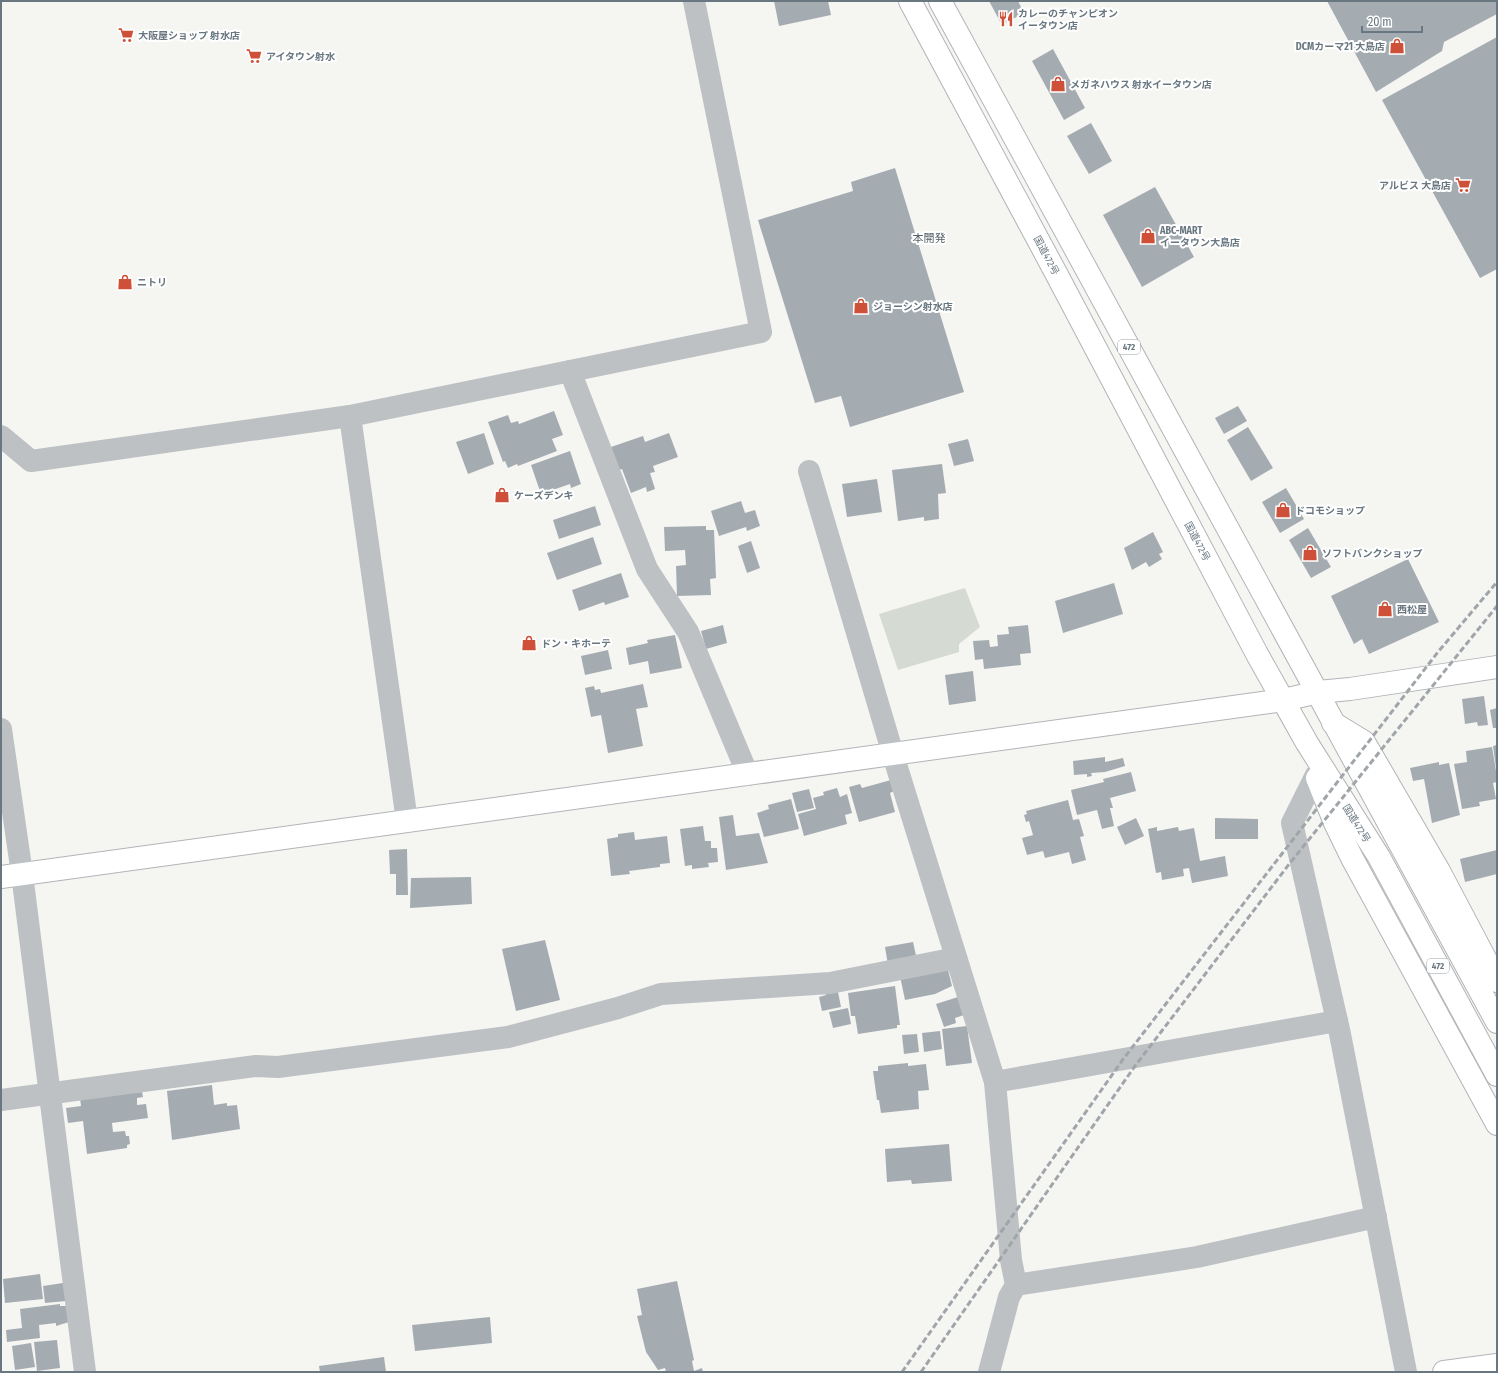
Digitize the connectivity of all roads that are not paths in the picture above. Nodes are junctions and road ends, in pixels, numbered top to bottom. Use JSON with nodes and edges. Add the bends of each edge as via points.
{"nodes":[{"id":1,"x":694,"y":1,"type":"edge"},
{"id":2,"x":910,"y":1,"type":"edge"},
{"id":3,"x":940,"y":1,"type":"edge"},
{"id":4,"x":570,"y":371,"type":"junction"},
{"id":5,"x":350,"y":416,"type":"junction"},
{"id":6,"x":1,"y":436,"type":"edge"},
{"id":7,"x":809,"y":471,"type":"dead end"},
{"id":8,"x":1497,"y":667,"type":"edge"},
{"id":9,"x":1318,"y":692,"type":"junction"},
{"id":10,"x":1284,"y":700,"type":"junction"},
{"id":11,"x":1332,"y":723,"type":"junction"},
{"id":12,"x":1,"y":729,"type":"edge"},
{"id":13,"x":1307,"y":743,"type":"junction"},
{"id":14,"x":893,"y":754,"type":"junction"},
{"id":15,"x":748,"y":775,"type":"junction"},
{"id":16,"x":1316,"y":775,"type":"junction"},
{"id":17,"x":406,"y":821,"type":"junction"},
{"id":18,"x":11,"y":875,"type":"edge"},
{"id":19,"x":956,"y":958,"type":"junction"},
{"id":20,"x":1497,"y":981,"type":"edge"},
{"id":21,"x":1337,"y":1021,"type":"junction"},
{"id":22,"x":1497,"y":1022,"type":"edge"},
{"id":23,"x":1497,"y":1075,"type":"edge"},
{"id":24,"x":994,"y":1082,"type":"junction"},
{"id":25,"x":49,"y":1094,"type":"junction"},
{"id":26,"x":1,"y":1100,"type":"edge"},
{"id":27,"x":1497,"y":1124,"type":"edge"},
{"id":28,"x":1376,"y":1217,"type":"junction"},
{"id":29,"x":1016,"y":1285,"type":"junction"},
{"id":30,"x":1497,"y":1365,"type":"edge"},
{"id":31,"x":85,"y":1372,"type":"edge"},
{"id":32,"x":989,"y":1372,"type":"edge"},
{"id":33,"x":1406,"y":1372,"type":"edge"},
{"id":34,"x":1444,"y":1372,"type":"edge"}],
"edges":[{"from":1,"to":4,"type":"street","via":[[761,332]]},
{"from":2,"to":10,"type":"main road","name":"国道472号","number":"472"},
{"from":3,"to":9,"type":"main road","number":"472"},
{"from":4,"to":5,"type":"street"},
{"from":4,"to":15,"type":"street","via":[[647,569],[688,632]]},
{"from":5,"to":6,"type":"street","via":[[31,461]]},
{"from":5,"to":17,"type":"street"},
{"from":7,"to":14,"type":"street"},
{"from":8,"to":9,"type":"main road"},
{"from":9,"to":10,"type":"main road"},
{"from":9,"to":11,"type":"main road","number":"472"},
{"from":10,"to":13,"type":"main road","name":"国道472号","number":"472"},
{"from":10,"to":14,"type":"main road"},
{"from":11,"to":20,"type":"main road","via":[[1364,742],[1439,871]]},
{"from":11,"to":22,"type":"main road","number":"472"},
{"from":12,"to":18,"type":"street"},
{"from":13,"to":16,"type":"main road"},
{"from":13,"to":23,"type":"main road","name":"国道472号","number":"472","via":[[1379,857]]},
{"from":14,"to":15,"type":"main road"},
{"from":14,"to":19,"type":"street"},
{"from":15,"to":17,"type":"main road"},
{"from":16,"to":21,"type":"street","via":[[1292,823]]},
{"from":16,"to":27,"type":"main road","via":[[1352,858]]},
{"from":17,"to":18,"type":"main road"},
{"from":18,"to":25,"type":"street"},
{"from":19,"to":24,"type":"street"},
{"from":19,"to":25,"type":"street","via":[[830,983],[661,994],[618,1008],[501,1038],[278,1067],[256,1066]]},
{"from":21,"to":24,"type":"street"},
{"from":21,"to":28,"type":"street"},
{"from":24,"to":29,"type":"street","via":[[1011,1260]]},
{"from":25,"to":26,"type":"street"},
{"from":25,"to":31,"type":"street"},
{"from":28,"to":29,"type":"street","via":[[1197,1257]]},
{"from":28,"to":33,"type":"street"},
{"from":29,"to":32,"type":"street","via":[[1009,1297]]},
{"from":30,"to":34,"type":"main road"}]}
